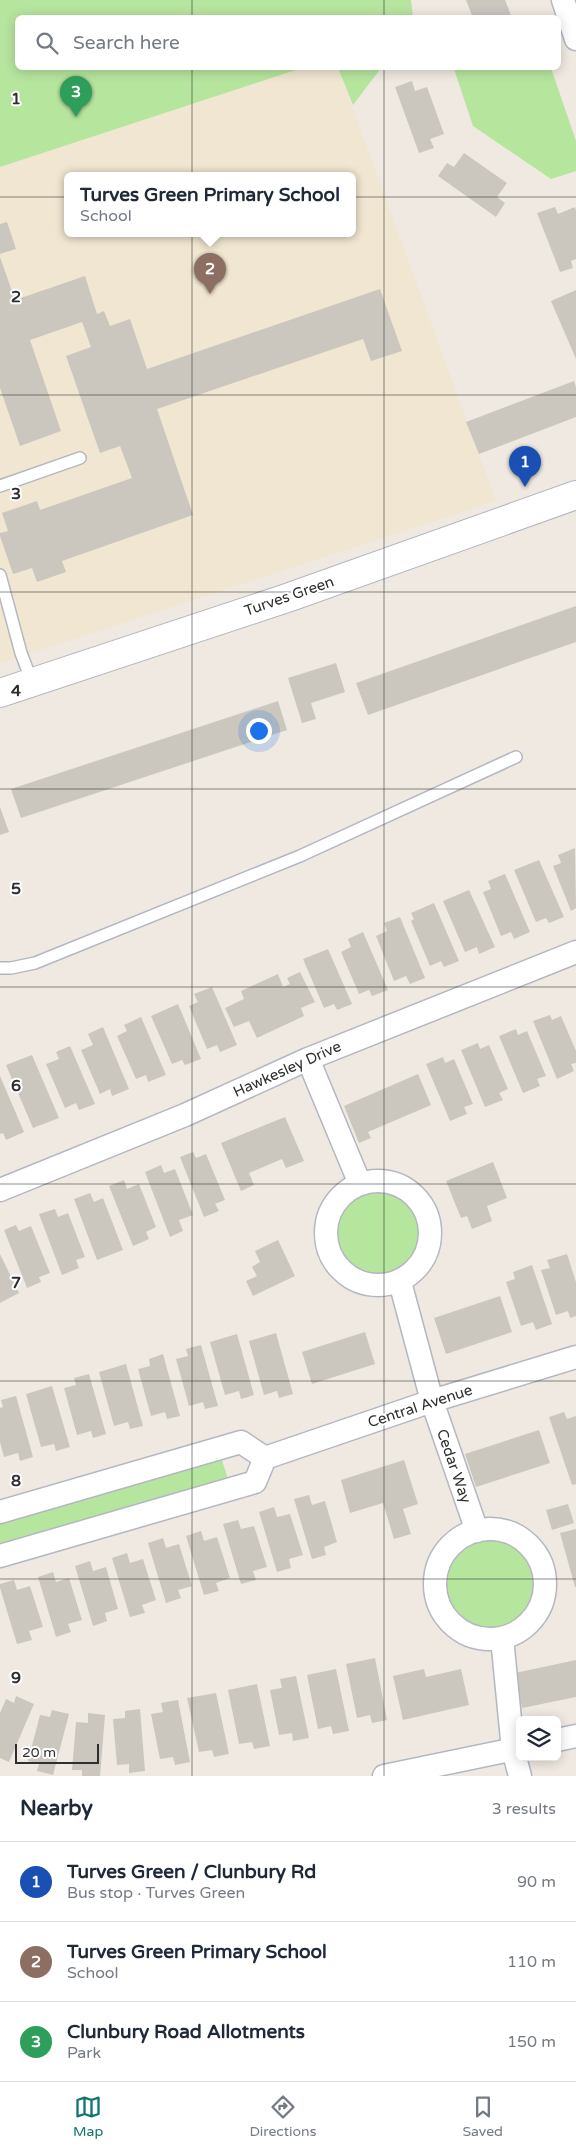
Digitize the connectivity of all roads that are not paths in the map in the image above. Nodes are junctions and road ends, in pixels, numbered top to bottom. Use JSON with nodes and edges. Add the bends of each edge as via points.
{"nodes":[{"id":1,"x":563,"y":0,"type":"edge"},
{"id":2,"x":576,"y":39,"type":"edge"},
{"id":3,"x":80,"y":458,"type":"dead end"},
{"id":4,"x":0,"y":486,"type":"edge"},
{"id":5,"x":576,"y":495,"type":"edge"},
{"id":6,"x":0,"y":575,"type":"edge"},
{"id":7,"x":32,"y":682,"type":"junction"},
{"id":8,"x":0,"y":693,"type":"edge"},
{"id":9,"x":516,"y":757,"type":"dead end"},
{"id":10,"x":576,"y":952,"type":"edge"},
{"id":11,"x":0,"y":968,"type":"edge"},
{"id":12,"x":308,"y":1058,"type":"junction"},
{"id":13,"x":360,"y":1184,"type":"junction"},
{"id":14,"x":0,"y":1190,"type":"edge"},
{"id":15,"x":400,"y":1282,"type":"junction"},
{"id":16,"x":576,"y":1357,"type":"edge"},
{"id":17,"x":432,"y":1401,"type":"junction"},
{"id":18,"x":264,"y":1458,"type":"junction"},
{"id":19,"x":0,"y":1512,"type":"edge"},
{"id":20,"x":477,"y":1530,"type":"junction"},
{"id":21,"x":0,"y":1556,"type":"edge"},
{"id":22,"x":502,"y":1638,"type":"junction"},
{"id":23,"x":576,"y":1736,"type":"edge"},
{"id":24,"x":561,"y":1739,"type":"edge"},
{"id":25,"x":516,"y":1742,"type":"edge"},
{"id":26,"x":516,"y":1749,"type":"edge"},
{"id":27,"x":518,"y":1761,"type":"edge"},
{"id":28,"x":384,"y":1776,"type":"edge"},
{"id":29,"x":520,"y":1776,"type":"edge"}],
"edges":[{"from":1,"to":2,"type":"street"},
{"from":3,"to":4,"type":"lane"},
{"from":5,"to":7,"type":"street","name":"Turves Green","via":[[287,598]]},
{"from":6,"to":7,"type":"lane","via":[[20,653]]},
{"from":7,"to":8,"type":"street","name":"Turves Green"},
{"from":9,"to":11,"type":"lane","via":[[275,867],[35,963]]},
{"from":10,"to":12,"type":"street","name":"Hawkesley Drive"},
{"from":12,"to":13,"type":"street"},
{"from":12,"to":14,"type":"street","name":"Hawkesley Drive","via":[[185,1115]]},
{"from":13,"to":15,"type":"street","via":[[378,1180],[411,1192],[423,1205],[430,1222],[431,1240],[426,1257],[415,1272]]},
{"from":13,"to":15,"type":"street","via":[[345,1192],[327,1220],[326,1237],[330,1253],[351,1279],[367,1285],[384,1286]]},
{"from":15,"to":17,"type":"street","name":"Cedar Way"},
{"from":16,"to":17,"type":"street","name":"Central Avenue"},
{"from":17,"to":18,"type":"street","name":"Central Avenue"},
{"from":17,"to":20,"type":"street","name":"Cedar Way"},
{"from":18,"to":19,"type":"street","via":[[241,1442]]},
{"from":18,"to":21,"type":"street","via":[[255,1482]]},
{"from":20,"to":22,"type":"street","via":[[460,1538],[446,1551],[437,1568],[435,1587],[439,1606],[449,1621],[464,1633],[483,1639]]},
{"from":20,"to":22,"type":"street","via":[[511,1533],[526,1543],[544,1572],[545,1590],[541,1606],[518,1632]]},
{"from":22,"to":25,"type":"street"},
{"from":23,"to":24,"type":"street"},
{"from":26,"to":28,"type":"street"},
{"from":27,"to":29,"type":"street"}]}
